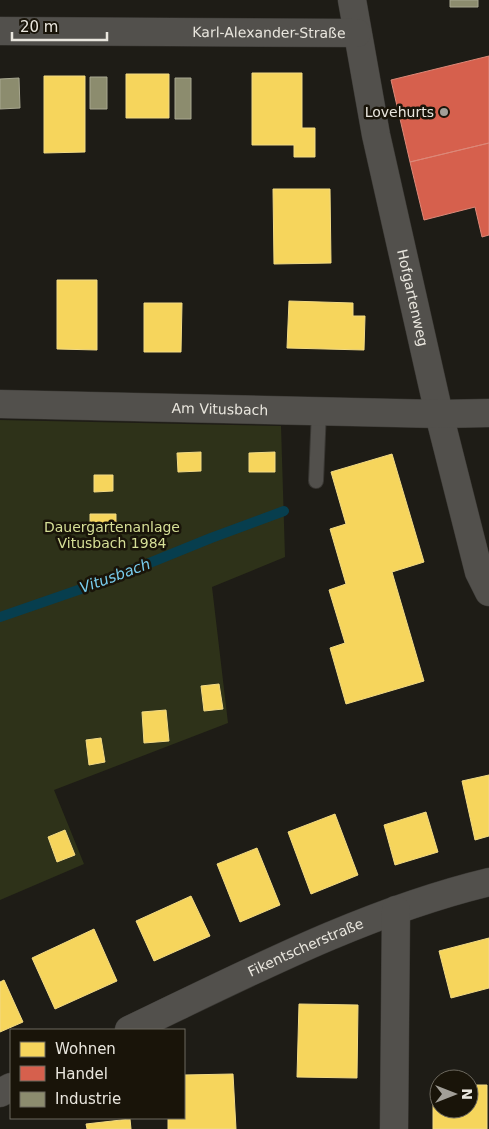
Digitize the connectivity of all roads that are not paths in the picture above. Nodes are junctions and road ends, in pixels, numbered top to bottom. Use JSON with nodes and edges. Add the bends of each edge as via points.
{"nodes":[{"id":1,"x":352,"y":0,"type":"edge"},
{"id":2,"x":0,"y":31,"type":"edge"},
{"id":3,"x":357,"y":33,"type":"junction"},
{"id":4,"x":0,"y":404,"type":"edge"},
{"id":5,"x":319,"y":411,"type":"junction"},
{"id":6,"x":489,"y":412,"type":"edge"},
{"id":7,"x":439,"y":414,"type":"junction"},
{"id":8,"x":316,"y":481,"type":"dead end"},
{"id":9,"x":489,"y":592,"type":"edge"},
{"id":10,"x":489,"y":882,"type":"edge"},
{"id":11,"x":396,"y":910,"type":"junction"},
{"id":12,"x":131,"y":1029,"type":"edge"},
{"id":13,"x":394,"y":1129,"type":"edge"}],
"edges":[{"from":1,"to":3,"type":"street","name":"Hofgartenweg"},
{"from":2,"to":3,"type":"street","name":"Karl-Alexander-Straße"},
{"from":3,"to":7,"type":"street","name":"Hofgartenweg","via":[[376,135]]},
{"from":4,"to":5,"type":"street","name":"Am Vitusbach"},
{"from":5,"to":7,"type":"street","name":"Am Vitusbach"},
{"from":5,"to":8,"type":"lane"},
{"from":6,"to":7,"type":"street","name":"Am Vitusbach"},
{"from":7,"to":9,"type":"street","name":"Hofgartenweg","via":[[479,572]]},
{"from":10,"to":11,"type":"street","name":"Fikentscherstraße"},
{"from":11,"to":12,"type":"street","name":"Fikentscherstraße","via":[[279,958]]},
{"from":11,"to":13,"type":"street"}]}
